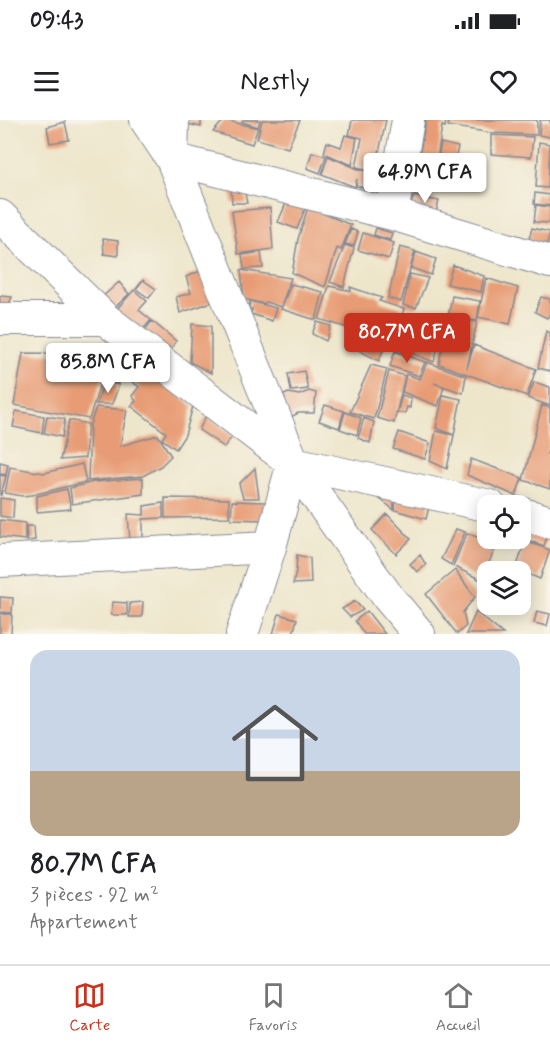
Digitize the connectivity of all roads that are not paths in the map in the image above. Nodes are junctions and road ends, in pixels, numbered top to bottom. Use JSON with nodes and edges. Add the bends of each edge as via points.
{"nodes":[{"id":1,"x":146,"y":120,"type":"edge"},
{"id":2,"x":173,"y":120,"type":"edge"},
{"id":3,"x":408,"y":120,"type":"edge"},
{"id":4,"x":172,"y":159,"type":"junction"},
{"id":5,"x":392,"y":214,"type":"junction"},
{"id":6,"x":0,"y":216,"type":"edge"},
{"id":7,"x":550,"y":262,"type":"edge"},
{"id":8,"x":0,"y":319,"type":"edge"},
{"id":9,"x":105,"y":319,"type":"junction"},
{"id":10,"x":293,"y":462,"type":"junction"},
{"id":11,"x":477,"y":503,"type":"edge"},
{"id":12,"x":531,"y":516,"type":"edge"},
{"id":13,"x":550,"y":522,"type":"edge"},
{"id":14,"x":270,"y":546,"type":"junction"},
{"id":15,"x":0,"y":561,"type":"edge"},
{"id":16,"x":242,"y":634,"type":"edge"},
{"id":17,"x":419,"y":634,"type":"edge"}],
"edges":[{"from":1,"to":4,"type":"street"},
{"from":2,"to":4,"type":"street"},
{"from":3,"to":5,"type":"street"},
{"from":4,"to":5,"type":"street"},
{"from":4,"to":10,"type":"street"},
{"from":5,"to":7,"type":"street"},
{"from":6,"to":9,"type":"street"},
{"from":8,"to":9,"type":"street"},
{"from":9,"to":10,"type":"street"},
{"from":10,"to":11,"type":"street"},
{"from":10,"to":14,"type":"street"},
{"from":10,"to":17,"type":"street","via":[[388,597]]},
{"from":12,"to":13,"type":"street"},
{"from":14,"to":15,"type":"street"},
{"from":14,"to":16,"type":"street"}]}
